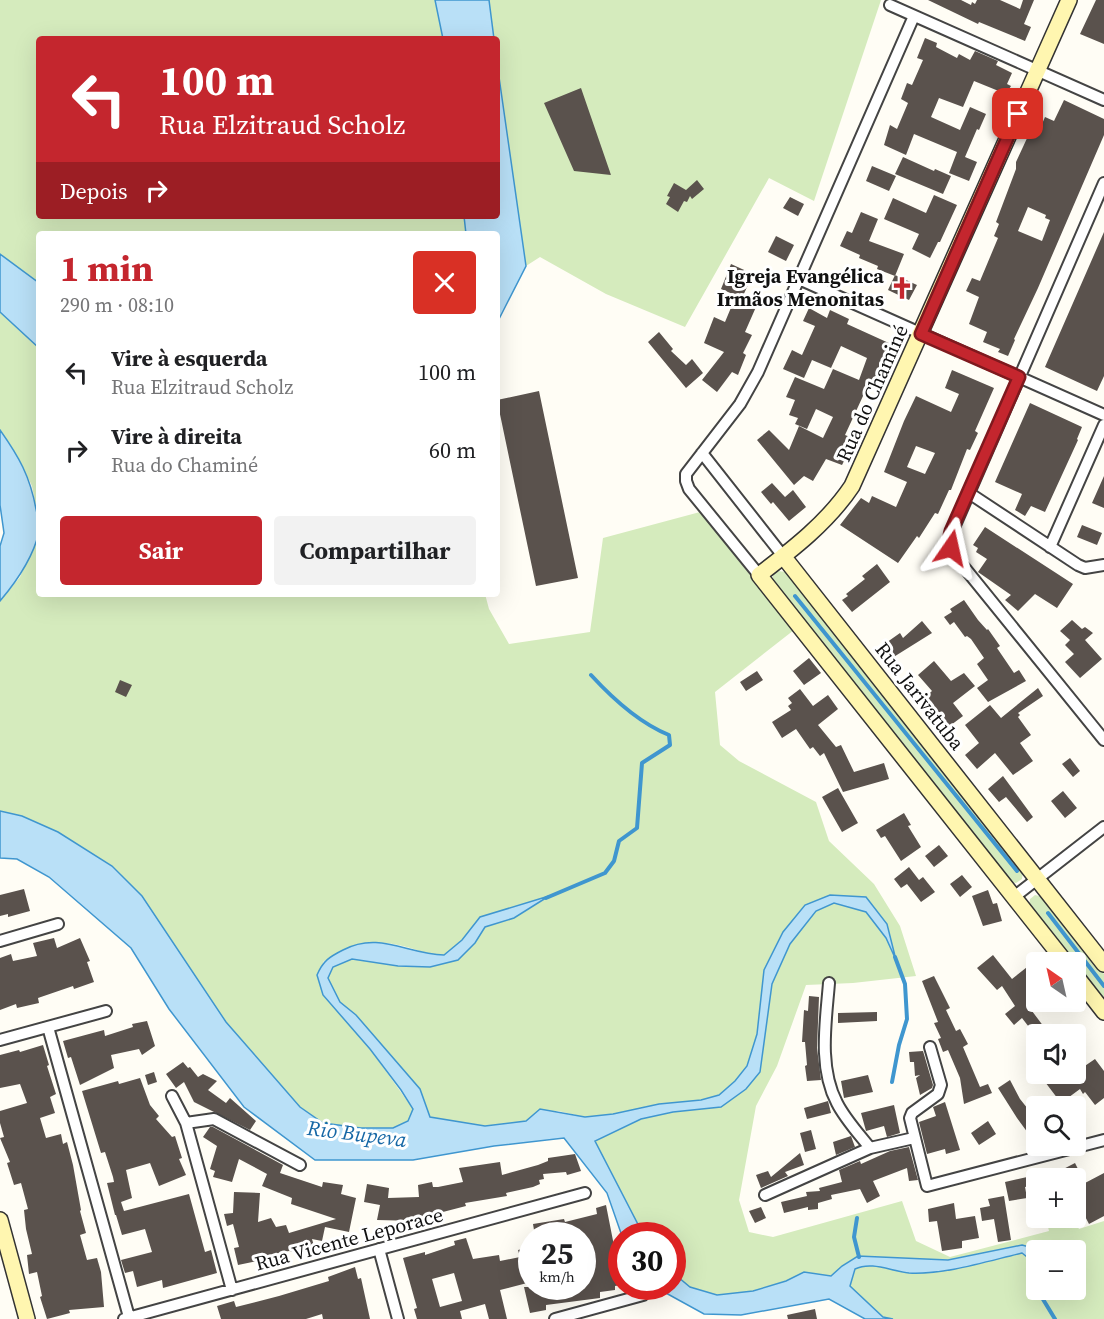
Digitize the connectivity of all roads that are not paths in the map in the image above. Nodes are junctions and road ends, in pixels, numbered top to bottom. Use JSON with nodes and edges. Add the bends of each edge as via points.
{"nodes":[{"id":1,"x":1069,"y":0,"type":"edge"},
{"id":2,"x":890,"y":5,"type":"dead end"},
{"id":3,"x":914,"y":16,"type":"junction"},
{"id":4,"x":1038,"y":70,"type":"junction"},
{"id":5,"x":1104,"y":100,"type":"edge"},
{"id":6,"x":1104,"y":183,"type":"edge"},
{"id":7,"x":799,"y":279,"type":"junction"},
{"id":8,"x":921,"y":334,"type":"junction"},
{"id":9,"x":1019,"y":377,"type":"junction"},
{"id":10,"x":1104,"y":415,"type":"edge"},
{"id":11,"x":1104,"y":425,"type":"edge"},
{"id":12,"x":702,"y":453,"type":"junction"},
{"id":13,"x":969,"y":493,"type":"junction"},
{"id":14,"x":1050,"y":546,"type":"junction"},
{"id":15,"x":783,"y":556,"type":"junction"},
{"id":16,"x":1104,"y":565,"type":"edge"},
{"id":17,"x":759,"y":575,"type":"junction"},
{"id":18,"x":1104,"y":740,"type":"edge"},
{"id":19,"x":1104,"y":827,"type":"edge"},
{"id":20,"x":1037,"y":879,"type":"junction"},
{"id":21,"x":1014,"y":897,"type":"junction"},
{"id":22,"x":58,"y":924,"type":"dead end"},
{"id":23,"x":0,"y":941,"type":"edge"},
{"id":24,"x":1056,"y":952,"type":"edge"},
{"id":25,"x":1104,"y":964,"type":"edge"},
{"id":26,"x":829,"y":983,"type":"dead end"},
{"id":27,"x":1086,"y":989,"type":"edge"},
{"id":28,"x":106,"y":1011,"type":"dead end"},
{"id":29,"x":1104,"y":1012,"type":"edge"},
{"id":30,"x":48,"y":1027,"type":"junction"},
{"id":31,"x":0,"y":1040,"type":"edge"},
{"id":32,"x":930,"y":1047,"type":"dead end"},
{"id":33,"x":172,"y":1096,"type":"dead end"},
{"id":34,"x":186,"y":1123,"type":"junction"},
{"id":35,"x":914,"y":1138,"type":"junction"},
{"id":36,"x":1104,"y":1140,"type":"edge"},
{"id":37,"x":870,"y":1148,"type":"junction"},
{"id":38,"x":300,"y":1165,"type":"dead end"},
{"id":39,"x":585,"y":1193,"type":"dead end"},
{"id":40,"x":765,"y":1195,"type":"dead end"},
{"id":41,"x":0,"y":1220,"type":"edge"},
{"id":42,"x":379,"y":1249,"type":"junction"},
{"id":43,"x":232,"y":1290,"type":"junction"},
{"id":44,"x":624,"y":1300,"type":"edge"},
{"id":45,"x":126,"y":1318,"type":"edge"},
{"id":46,"x":27,"y":1319,"type":"edge"},
{"id":47,"x":398,"y":1319,"type":"edge"},
{"id":48,"x":555,"y":1319,"type":"edge"}],
"edges":[{"from":1,"to":4,"type":"street","name":"Rua do Chaminé"},
{"from":2,"to":3,"type":"street"},
{"from":3,"to":4,"type":"street"},
{"from":3,"to":7,"type":"street"},
{"from":4,"to":5,"type":"street"},
{"from":4,"to":8,"type":"street","name":"Rua do Chaminé"},
{"from":6,"to":9,"type":"street"},
{"from":7,"to":8,"type":"street"},
{"from":7,"to":12,"type":"street","via":[[749,390]]},
{"from":8,"to":9,"type":"street"},
{"from":8,"to":15,"type":"street","name":"Rua do Chaminé","via":[[852,486],[825,520]]},
{"from":9,"to":10,"type":"street"},
{"from":9,"to":13,"type":"street"},
{"from":11,"to":14,"type":"street"},
{"from":12,"to":15,"type":"street","name":"Rua Jarivatuba"},
{"from":12,"to":17,"type":"street","via":[[686,474],[689,489]]},
{"from":13,"to":14,"type":"street"},
{"from":13,"to":18,"type":"street","via":[[949,539],[955,556]]},
{"from":14,"to":16,"type":"street","via":[[1084,568]]},
{"from":15,"to":17,"type":"street","name":"Rua do Chaminé"},
{"from":15,"to":20,"type":"street","name":"Rua Jarivatuba"},
{"from":17,"to":21,"type":"street"},
{"from":19,"to":20,"type":"street"},
{"from":20,"to":21,"type":"street"},
{"from":20,"to":25,"type":"street","name":"Rua Jarivatuba"},
{"from":21,"to":24,"type":"street"},
{"from":22,"to":23,"type":"street"},
{"from":26,"to":37,"type":"street","via":[[825,1041],[831,1089],[841,1110]]},
{"from":27,"to":29,"type":"street"},
{"from":28,"to":30,"type":"street"},
{"from":30,"to":31,"type":"street"},
{"from":30,"to":45,"type":"street"},
{"from":32,"to":35,"type":"street","via":[[941,1090],[912,1113]]},
{"from":33,"to":34,"type":"street"},
{"from":34,"to":38,"type":"street","via":[[214,1119]]},
{"from":34,"to":43,"type":"street"},
{"from":35,"to":36,"type":"street","via":[[927,1186]]},
{"from":35,"to":37,"type":"street"},
{"from":37,"to":40,"type":"street"},
{"from":39,"to":42,"type":"street","name":"Rua Vicente Leporace"},
{"from":41,"to":46,"type":"street"},
{"from":42,"to":43,"type":"street","name":"Rua Vicente Leporace"},
{"from":42,"to":47,"type":"street"},
{"from":43,"to":45,"type":"street","name":"Rua Vicente Leporace"},
{"from":44,"to":48,"type":"street"}]}
